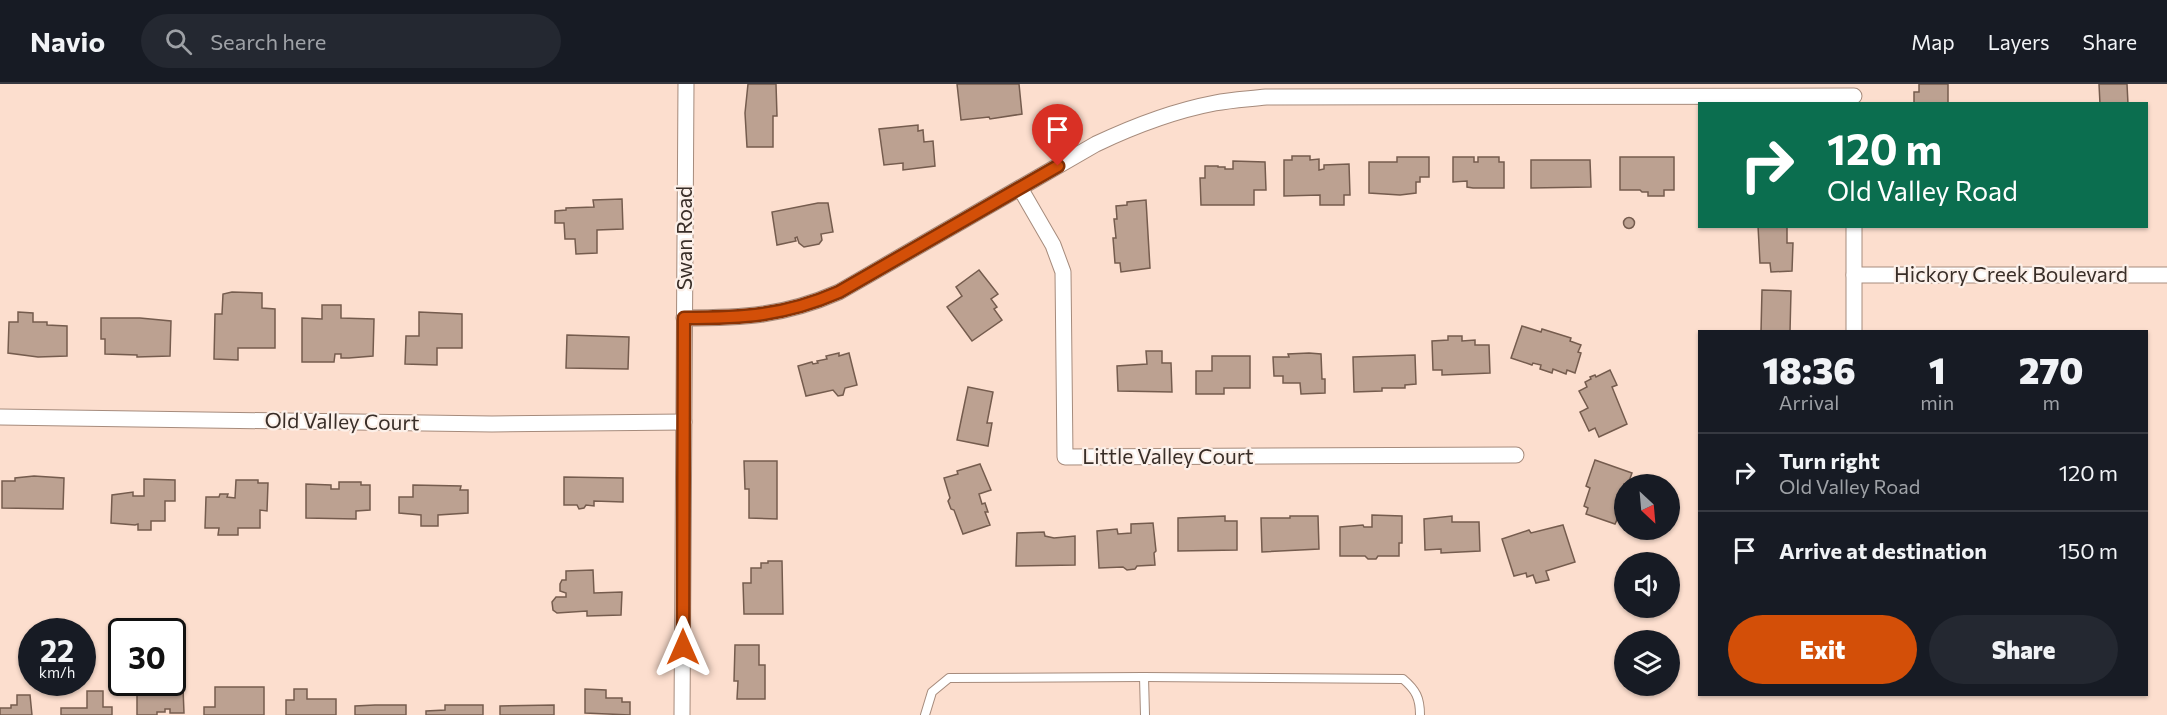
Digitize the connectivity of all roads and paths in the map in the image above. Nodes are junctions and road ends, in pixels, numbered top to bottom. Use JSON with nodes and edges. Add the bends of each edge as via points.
{"nodes":[{"id":1,"x":686,"y":84,"type":"edge"},
{"id":2,"x":1854,"y":95,"type":"edge"},
{"id":3,"x":1020,"y":188,"type":"junction"},
{"id":4,"x":1854,"y":228,"type":"edge"},
{"id":5,"x":1854,"y":275,"type":"junction"},
{"id":6,"x":2167,"y":275,"type":"edge"},
{"id":7,"x":684,"y":318,"type":"junction"},
{"id":8,"x":1854,"y":330,"type":"edge"},
{"id":9,"x":0,"y":417,"type":"edge"},
{"id":10,"x":684,"y":422,"type":"junction"},
{"id":11,"x":1516,"y":455,"type":"dead end"},
{"id":12,"x":1144,"y":677,"type":"junction"},
{"id":13,"x":682,"y":715,"type":"edge"},
{"id":14,"x":925,"y":715,"type":"edge"},
{"id":15,"x":1145,"y":715,"type":"edge"},
{"id":16,"x":1420,"y":715,"type":"edge"}],
"edges":[{"from":1,"to":7,"type":"street","name":"Swan Road"},
{"from":2,"to":3,"type":"street","via":[[1256,98],[1216,102],[1134,126]]},
{"from":3,"to":7,"type":"street","via":[[839,292],[813,303],[750,317]]},
{"from":3,"to":11,"type":"street","name":"Little Valley Court","via":[[1053,245],[1063,272],[1065,458]]},
{"from":4,"to":5,"type":"street"},
{"from":5,"to":6,"type":"street","name":"Hickory Creek Boulevard"},
{"from":5,"to":8,"type":"street"},
{"from":7,"to":10,"type":"street","name":"Swan Road"},
{"from":9,"to":10,"type":"street","name":"Old Valley Court","via":[[492,424]]},
{"from":10,"to":13,"type":"street","name":"Swan Road"},
{"from":12,"to":14,"type":"lane","via":[[950,678],[933,692]]},
{"from":12,"to":15,"type":"lane"},
{"from":12,"to":16,"type":"lane","via":[[1403,679],[1414,688]]}]}
